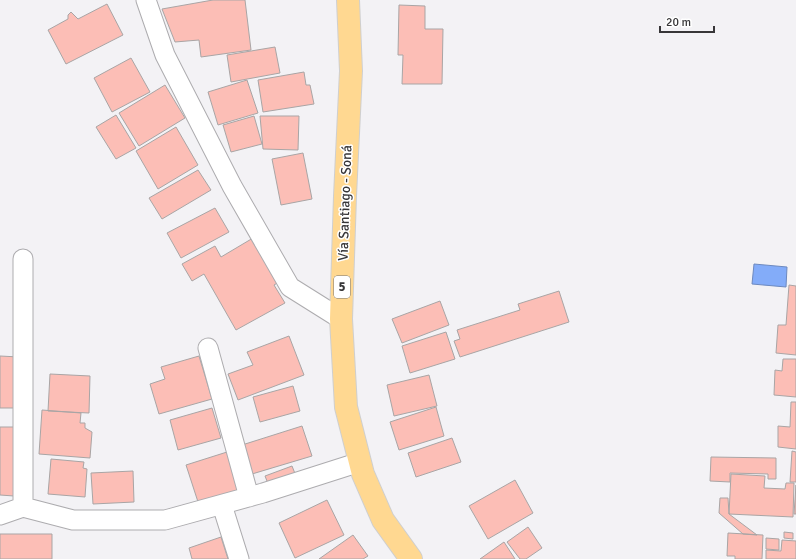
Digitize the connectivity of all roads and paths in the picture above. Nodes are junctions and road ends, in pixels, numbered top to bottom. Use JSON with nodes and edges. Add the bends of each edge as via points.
{"nodes":[{"id":1,"x":146,"y":0,"type":"edge"},
{"id":2,"x":348,"y":0,"type":"edge"},
{"id":3,"x":23,"y":259,"type":"dead end"},
{"id":4,"x":341,"y":319,"type":"junction"},
{"id":5,"x":208,"y":348,"type":"dead end"},
{"id":6,"x":360,"y":462,"type":"junction"},
{"id":7,"x":249,"y":497,"type":"junction"},
{"id":8,"x":222,"y":504,"type":"junction"},
{"id":9,"x":23,"y":507,"type":"junction"},
{"id":10,"x":0,"y":515,"type":"edge"},
{"id":11,"x":239,"y":559,"type":"edge"},
{"id":12,"x":411,"y":559,"type":"edge"}],
"edges":[{"from":1,"to":4,"type":"street","via":[[165,55],[232,186],[290,288]]},
{"from":2,"to":4,"type":"main road","name":"Vía Santiago - Soná","number":"5","via":[[351,71]]},
{"from":3,"to":9,"type":"street"},
{"from":4,"to":6,"type":"main road","name":"Vía Santiago - Soná","number":"5","via":[[346,407]]},
{"from":5,"to":7,"type":"street"},
{"from":6,"to":7,"type":"street"},
{"from":6,"to":12,"type":"main road","name":"Vía Santiago - Soná","number":"5","via":[[384,520]]},
{"from":7,"to":8,"type":"street"},
{"from":8,"to":9,"type":"street","via":[[165,520],[72,520]]},
{"from":8,"to":11,"type":"street"},
{"from":9,"to":10,"type":"street"}]}
